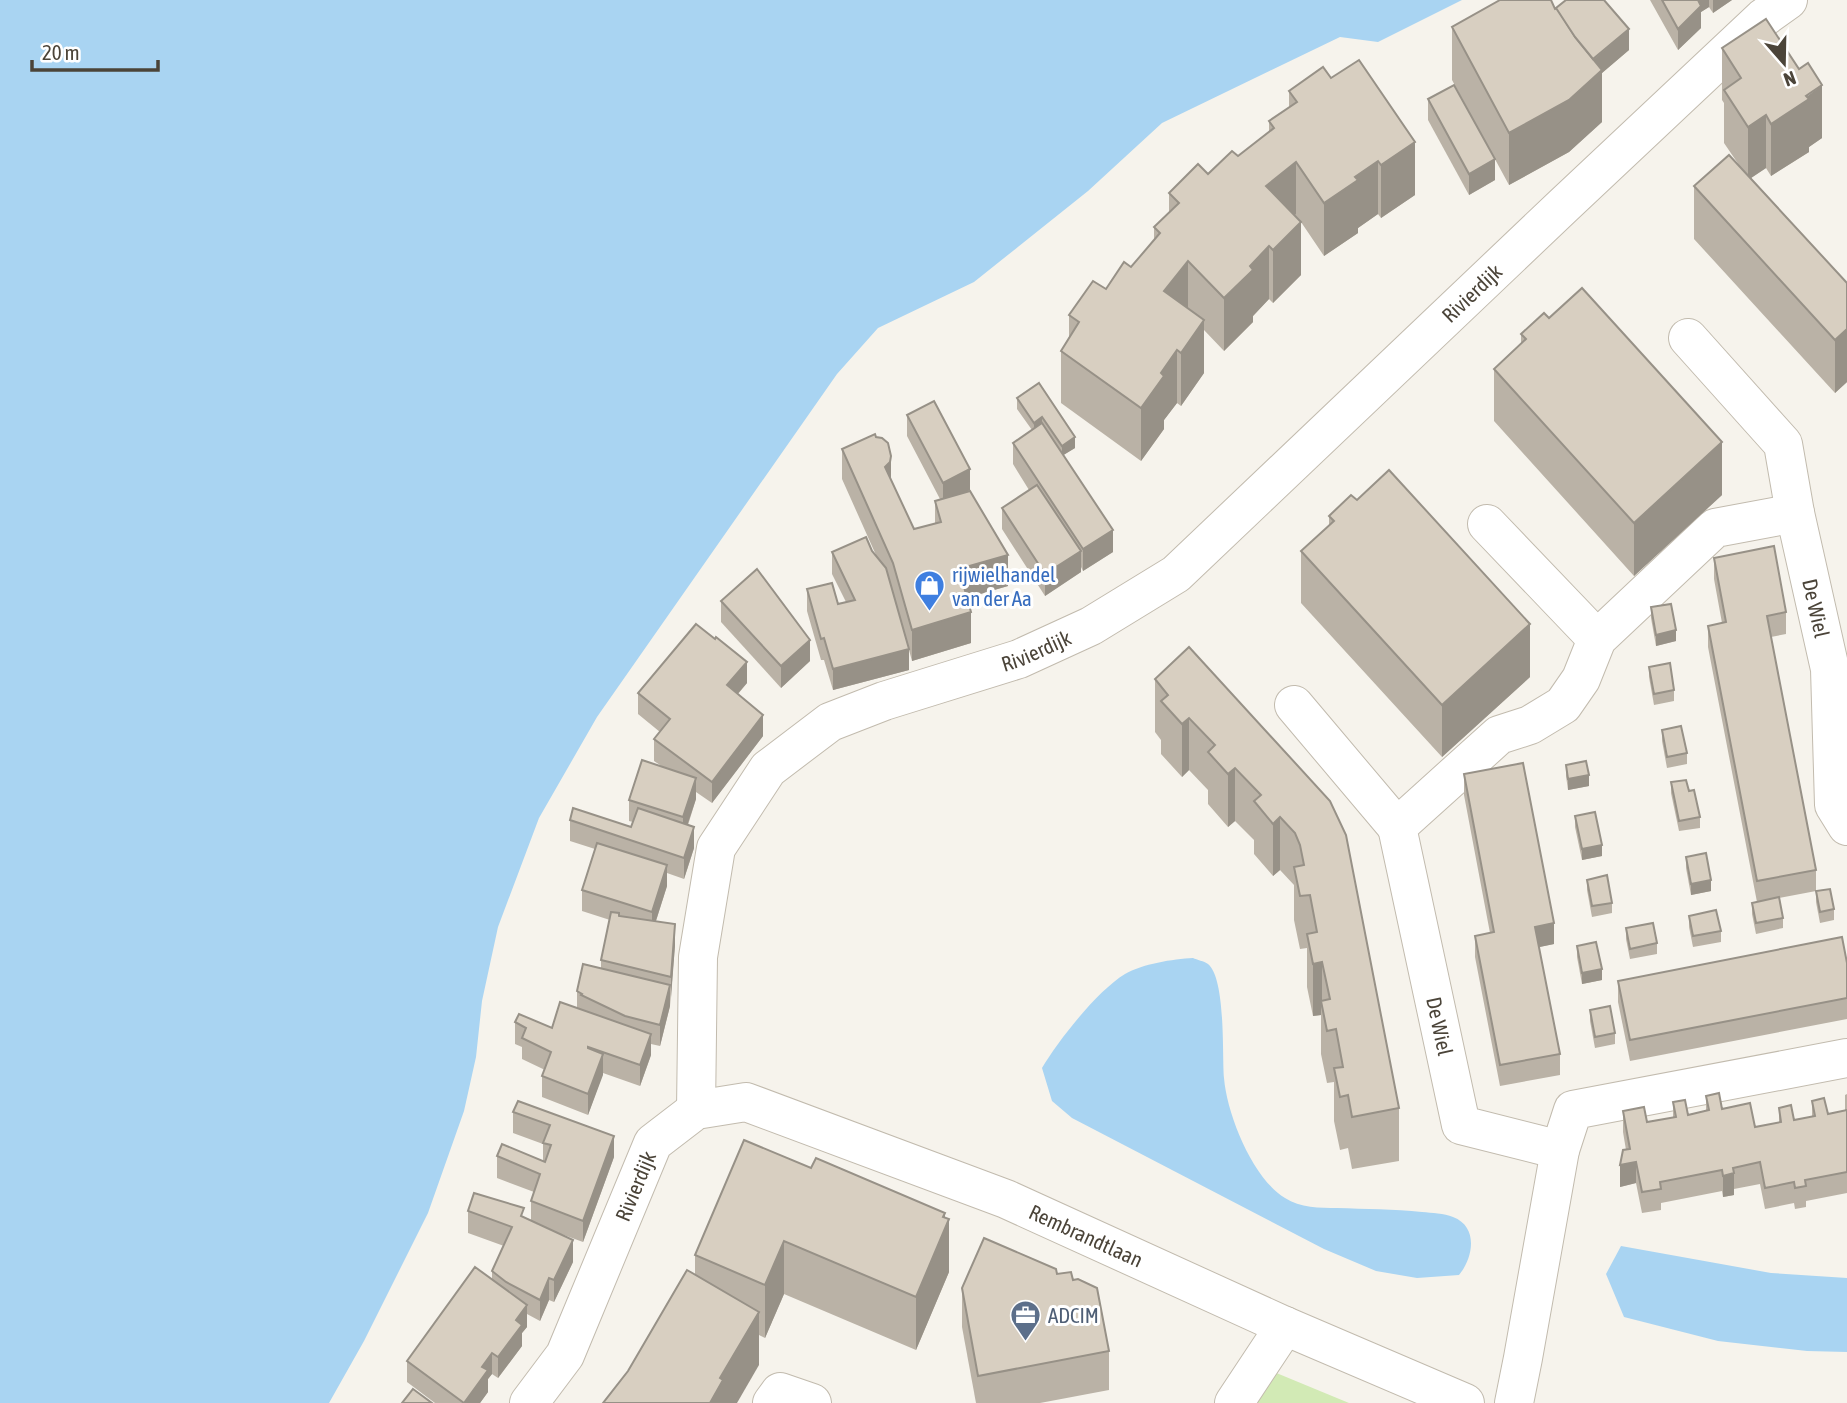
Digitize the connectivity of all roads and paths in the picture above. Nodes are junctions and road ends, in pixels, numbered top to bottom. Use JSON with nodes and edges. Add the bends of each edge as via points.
{"nodes":[{"id":1,"x":1788,"y":0,"type":"edge"},
{"id":2,"x":1688,"y":338,"type":"dead end"},
{"id":3,"x":1794,"y":513,"type":"junction"},
{"id":4,"x":1487,"y":524,"type":"dead end"},
{"id":5,"x":1597,"y":639,"type":"junction"},
{"id":6,"x":1294,"y":705,"type":"dead end"},
{"id":7,"x":1847,"y":826,"type":"edge"},
{"id":8,"x":1397,"y":827,"type":"junction"},
{"id":9,"x":1847,"y":1058,"type":"edge"},
{"id":10,"x":696,"y":1110,"type":"junction"},
{"id":11,"x":1560,"y":1150,"type":"junction"},
{"id":12,"x":1285,"y":1326,"type":"junction"},
{"id":13,"x":528,"y":1403,"type":"edge"},
{"id":14,"x":772,"y":1403,"type":"edge"},
{"id":15,"x":812,"y":1403,"type":"edge"},
{"id":16,"x":1234,"y":1403,"type":"edge"},
{"id":17,"x":1465,"y":1403,"type":"edge"},
{"id":18,"x":1514,"y":1403,"type":"edge"}],
"edges":[{"from":1,"to":10,"type":"street","name":"Rivierdijk","via":[[1703,74],[1176,574],[1091,626],[1019,659],[830,722],[768,769],[716,848],[698,957]]},
{"from":2,"to":3,"type":"street","name":"De Wiel","via":[[1783,444]]},
{"from":3,"to":5,"type":"street","via":[[1716,528]]},
{"from":3,"to":7,"type":"street","name":"De Wiel","via":[[1830,669],[1833,805]]},
{"from":4,"to":5,"type":"street"},
{"from":5,"to":8,"type":"street","via":[[1581,680],[1563,705],[1530,725],[1499,735]]},
{"from":6,"to":8,"type":"street","name":"De Wiel"},
{"from":8,"to":11,"type":"street","name":"De Wiel","via":[[1461,1125]]},
{"from":9,"to":11,"type":"street","via":[[1573,1110]]},
{"from":10,"to":12,"type":"street","name":"Rembrandtlaan","via":[[746,1102],[1006,1199]]},
{"from":10,"to":13,"type":"street","name":"Rivierdijk","via":[[653,1143],[565,1356]]},
{"from":11,"to":18,"type":"street"},
{"from":12,"to":16,"type":"street"},
{"from":12,"to":17,"type":"street","name":"Rembrandtlaan"},
{"from":14,"to":15,"type":"street","via":[[780,1392]]}]}
